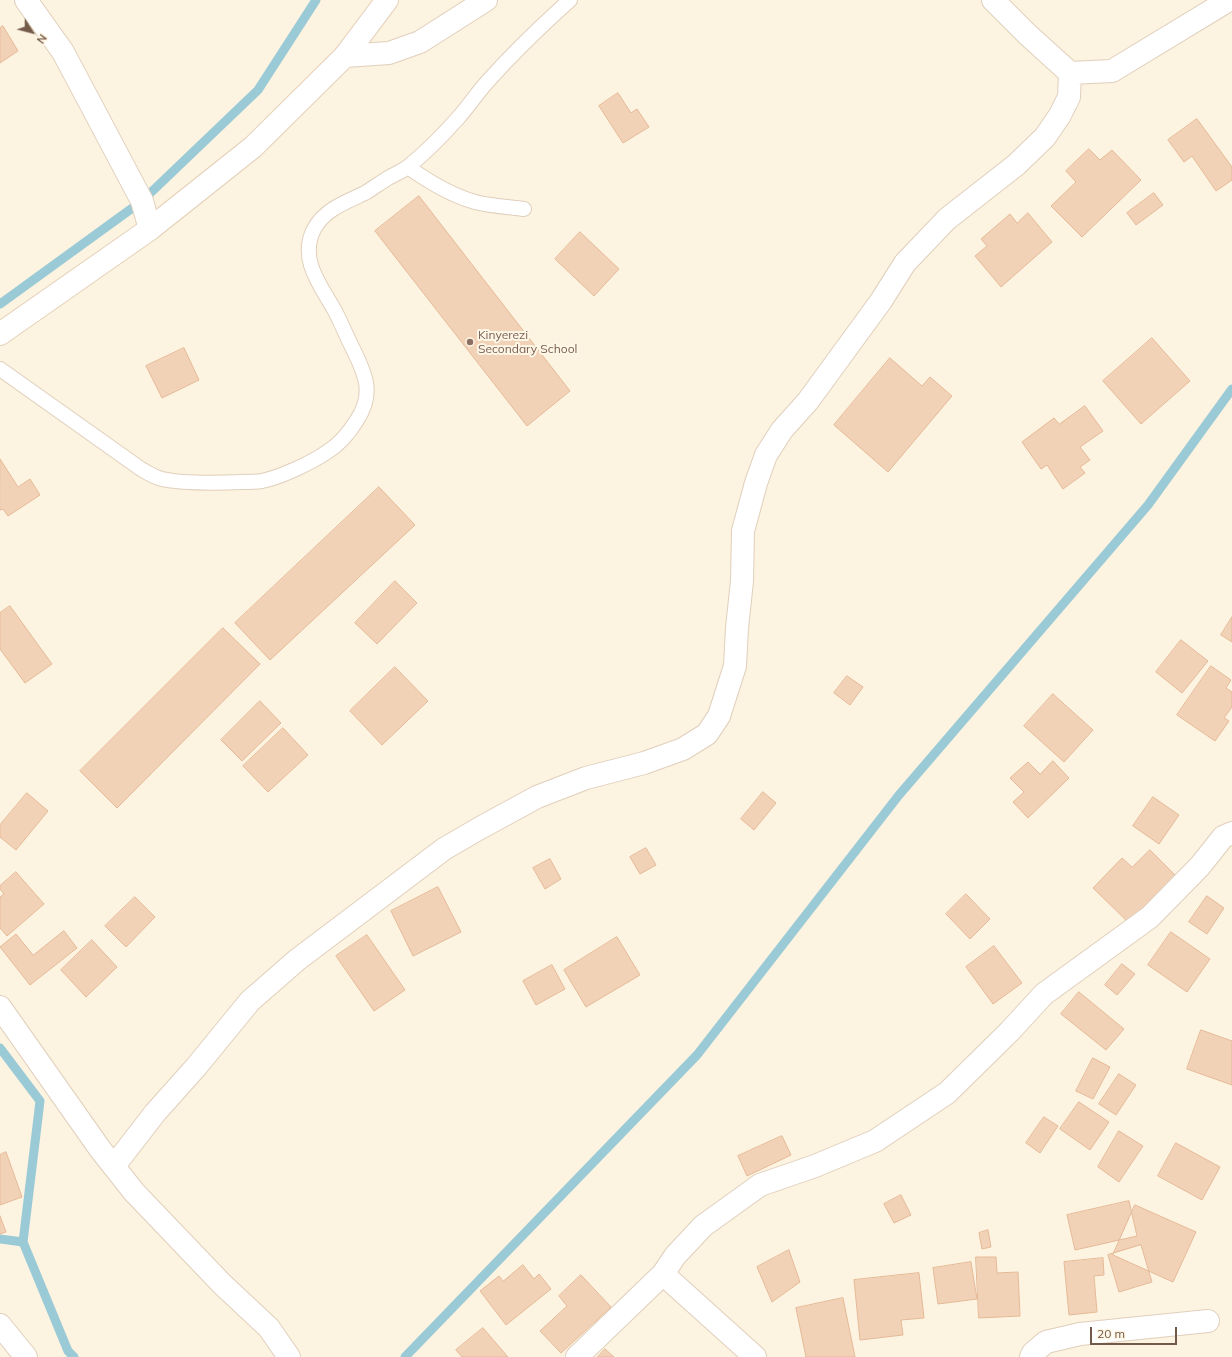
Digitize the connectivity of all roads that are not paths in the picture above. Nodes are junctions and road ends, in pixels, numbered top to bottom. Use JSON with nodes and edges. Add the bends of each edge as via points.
{"nodes":[{"id":1,"x":26,"y":0,"type":"edge"},
{"id":2,"x":386,"y":0,"type":"edge"},
{"id":3,"x":486,"y":0,"type":"edge"},
{"id":4,"x":570,"y":0,"type":"edge"},
{"id":5,"x":993,"y":0,"type":"edge"},
{"id":6,"x":1230,"y":0,"type":"edge"},
{"id":7,"x":345,"y":56,"type":"junction"},
{"id":8,"x":1070,"y":73,"type":"junction"},
{"id":9,"x":408,"y":167,"type":"junction"},
{"id":10,"x":524,"y":209,"type":"dead end"},
{"id":11,"x":150,"y":229,"type":"junction"},
{"id":12,"x":0,"y":334,"type":"edge"},
{"id":13,"x":0,"y":369,"type":"edge"},
{"id":14,"x":1232,"y":833,"type":"edge"},
{"id":15,"x":0,"y":1007,"type":"edge"},
{"id":16,"x":114,"y":1166,"type":"junction"},
{"id":17,"x":662,"y":1274,"type":"junction"},
{"id":18,"x":1208,"y":1321,"type":"dead end"},
{"id":19,"x":0,"y":1325,"type":"edge"},
{"id":20,"x":26,"y":1357,"type":"edge"},
{"id":21,"x":289,"y":1357,"type":"edge"},
{"id":22,"x":577,"y":1357,"type":"edge"},
{"id":23,"x":755,"y":1357,"type":"edge"},
{"id":24,"x":1031,"y":1357,"type":"edge"}],
"edges":[{"from":1,"to":11,"type":"street","via":[[63,52],[142,201]]},
{"from":2,"to":7,"type":"street"},
{"from":3,"to":7,"type":"street","via":[[420,42],[389,53]]},
{"from":4,"to":9,"type":"lane","via":[[529,38],[487,82],[458,118]]},
{"from":5,"to":8,"type":"street"},
{"from":6,"to":8,"type":"street","via":[[1112,71]]},
{"from":7,"to":11,"type":"street","via":[[253,147]]},
{"from":8,"to":16,"type":"street","via":[[1068,97],[1060,116],[1045,137],[1016,165],[947,219],[905,263],[881,301],[808,401],[782,430],[766,455],[743,531],[736,666],[719,716],[707,734],[683,749],[644,763],[586,778],[536,798],[444,849],[297,960],[250,1001],[155,1112]]},
{"from":9,"to":10,"type":"lane","via":[[441,189],[459,197],[477,203]]},
{"from":9,"to":13,"type":"lane","via":[[366,192],[339,204],[319,221],[310,240],[308,250],[313,272],[364,372],[367,385],[362,413],[339,443],[323,455],[261,481],[227,483],[163,479],[141,469]]},
{"from":11,"to":12,"type":"street"},
{"from":14,"to":17,"type":"street","via":[[1223,837],[1200,866],[1150,917],[1044,994],[947,1093],[875,1141],[760,1185],[704,1226],[675,1256]]},
{"from":15,"to":16,"type":"street"},
{"from":16,"to":21,"type":"street","via":[[134,1192],[216,1278],[270,1328]]},
{"from":17,"to":22,"type":"street"},
{"from":17,"to":23,"type":"street"},
{"from":18,"to":24,"type":"street","via":[[1080,1334],[1046,1342]]},
{"from":19,"to":20,"type":"street"}]}
